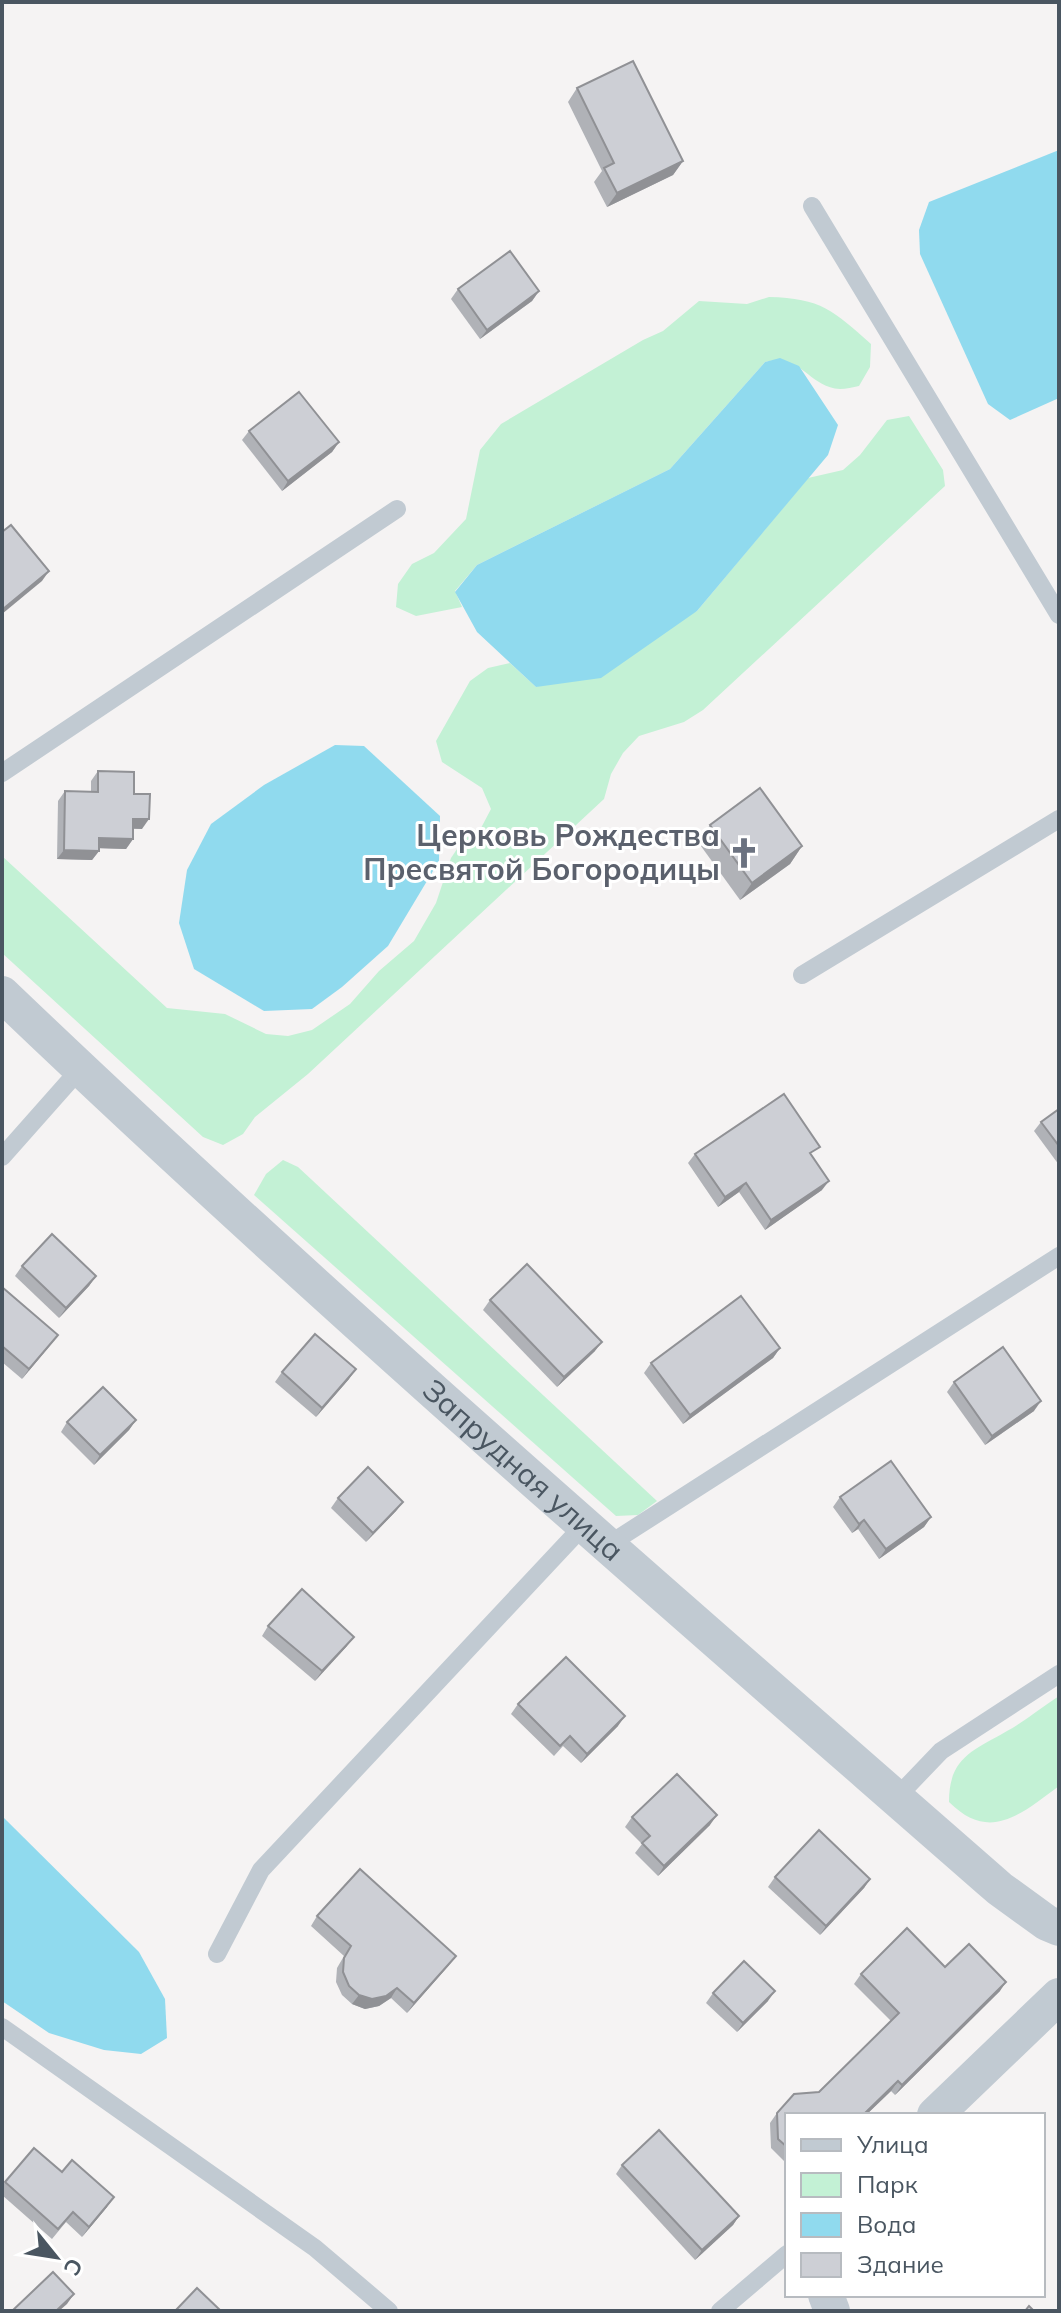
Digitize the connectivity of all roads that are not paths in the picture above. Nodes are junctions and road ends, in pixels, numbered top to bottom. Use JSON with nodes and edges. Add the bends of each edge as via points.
{"nodes":[{"id":1,"x":812,"y":206,"type":"dead end"},
{"id":2,"x":397,"y":509,"type":"dead end"},
{"id":3,"x":1059,"y":615,"type":"edge"},
{"id":4,"x":2,"y":773,"type":"edge"},
{"id":5,"x":1059,"y":819,"type":"edge"},
{"id":6,"x":802,"y":975,"type":"dead end"},
{"id":7,"x":2,"y":994,"type":"edge"},
{"id":8,"x":80,"y":1069,"type":"junction"},
{"id":9,"x":2,"y":1157,"type":"edge"},
{"id":10,"x":1059,"y":1256,"type":"edge"},
{"id":11,"x":597,"y":1535,"type":"junction"},
{"id":12,"x":1059,"y":1674,"type":"edge"},
{"id":13,"x":896,"y":1798,"type":"junction"},
{"id":14,"x":1059,"y":1928,"type":"edge"},
{"id":15,"x":217,"y":1954,"type":"dead end"},
{"id":16,"x":1059,"y":1996,"type":"edge"},
{"id":17,"x":2,"y":2027,"type":"edge"},
{"id":18,"x":937,"y":2113,"type":"edge"},
{"id":19,"x":785,"y":2256,"type":"edge"},
{"id":20,"x":389,"y":2311,"type":"edge"},
{"id":21,"x":720,"y":2311,"type":"edge"}],
"edges":[{"from":1,"to":3,"type":"lane"},
{"from":2,"to":4,"type":"lane"},
{"from":5,"to":6,"type":"lane"},
{"from":7,"to":8,"type":"street","name":"Запрудная улица"},
{"from":8,"to":9,"type":"lane"},
{"from":8,"to":11,"type":"street","name":"Запрудная улица"},
{"from":10,"to":11,"type":"lane"},
{"from":11,"to":13,"type":"street","name":"Запрудная улица"},
{"from":11,"to":15,"type":"lane","via":[[261,1870]]},
{"from":12,"to":13,"type":"lane","via":[[941,1751]]},
{"from":13,"to":14,"type":"street","name":"Запрудная улица","via":[[1000,1889]]},
{"from":16,"to":18,"type":"street"},
{"from":17,"to":20,"type":"lane","via":[[315,2248]]},
{"from":19,"to":21,"type":"lane"}]}
